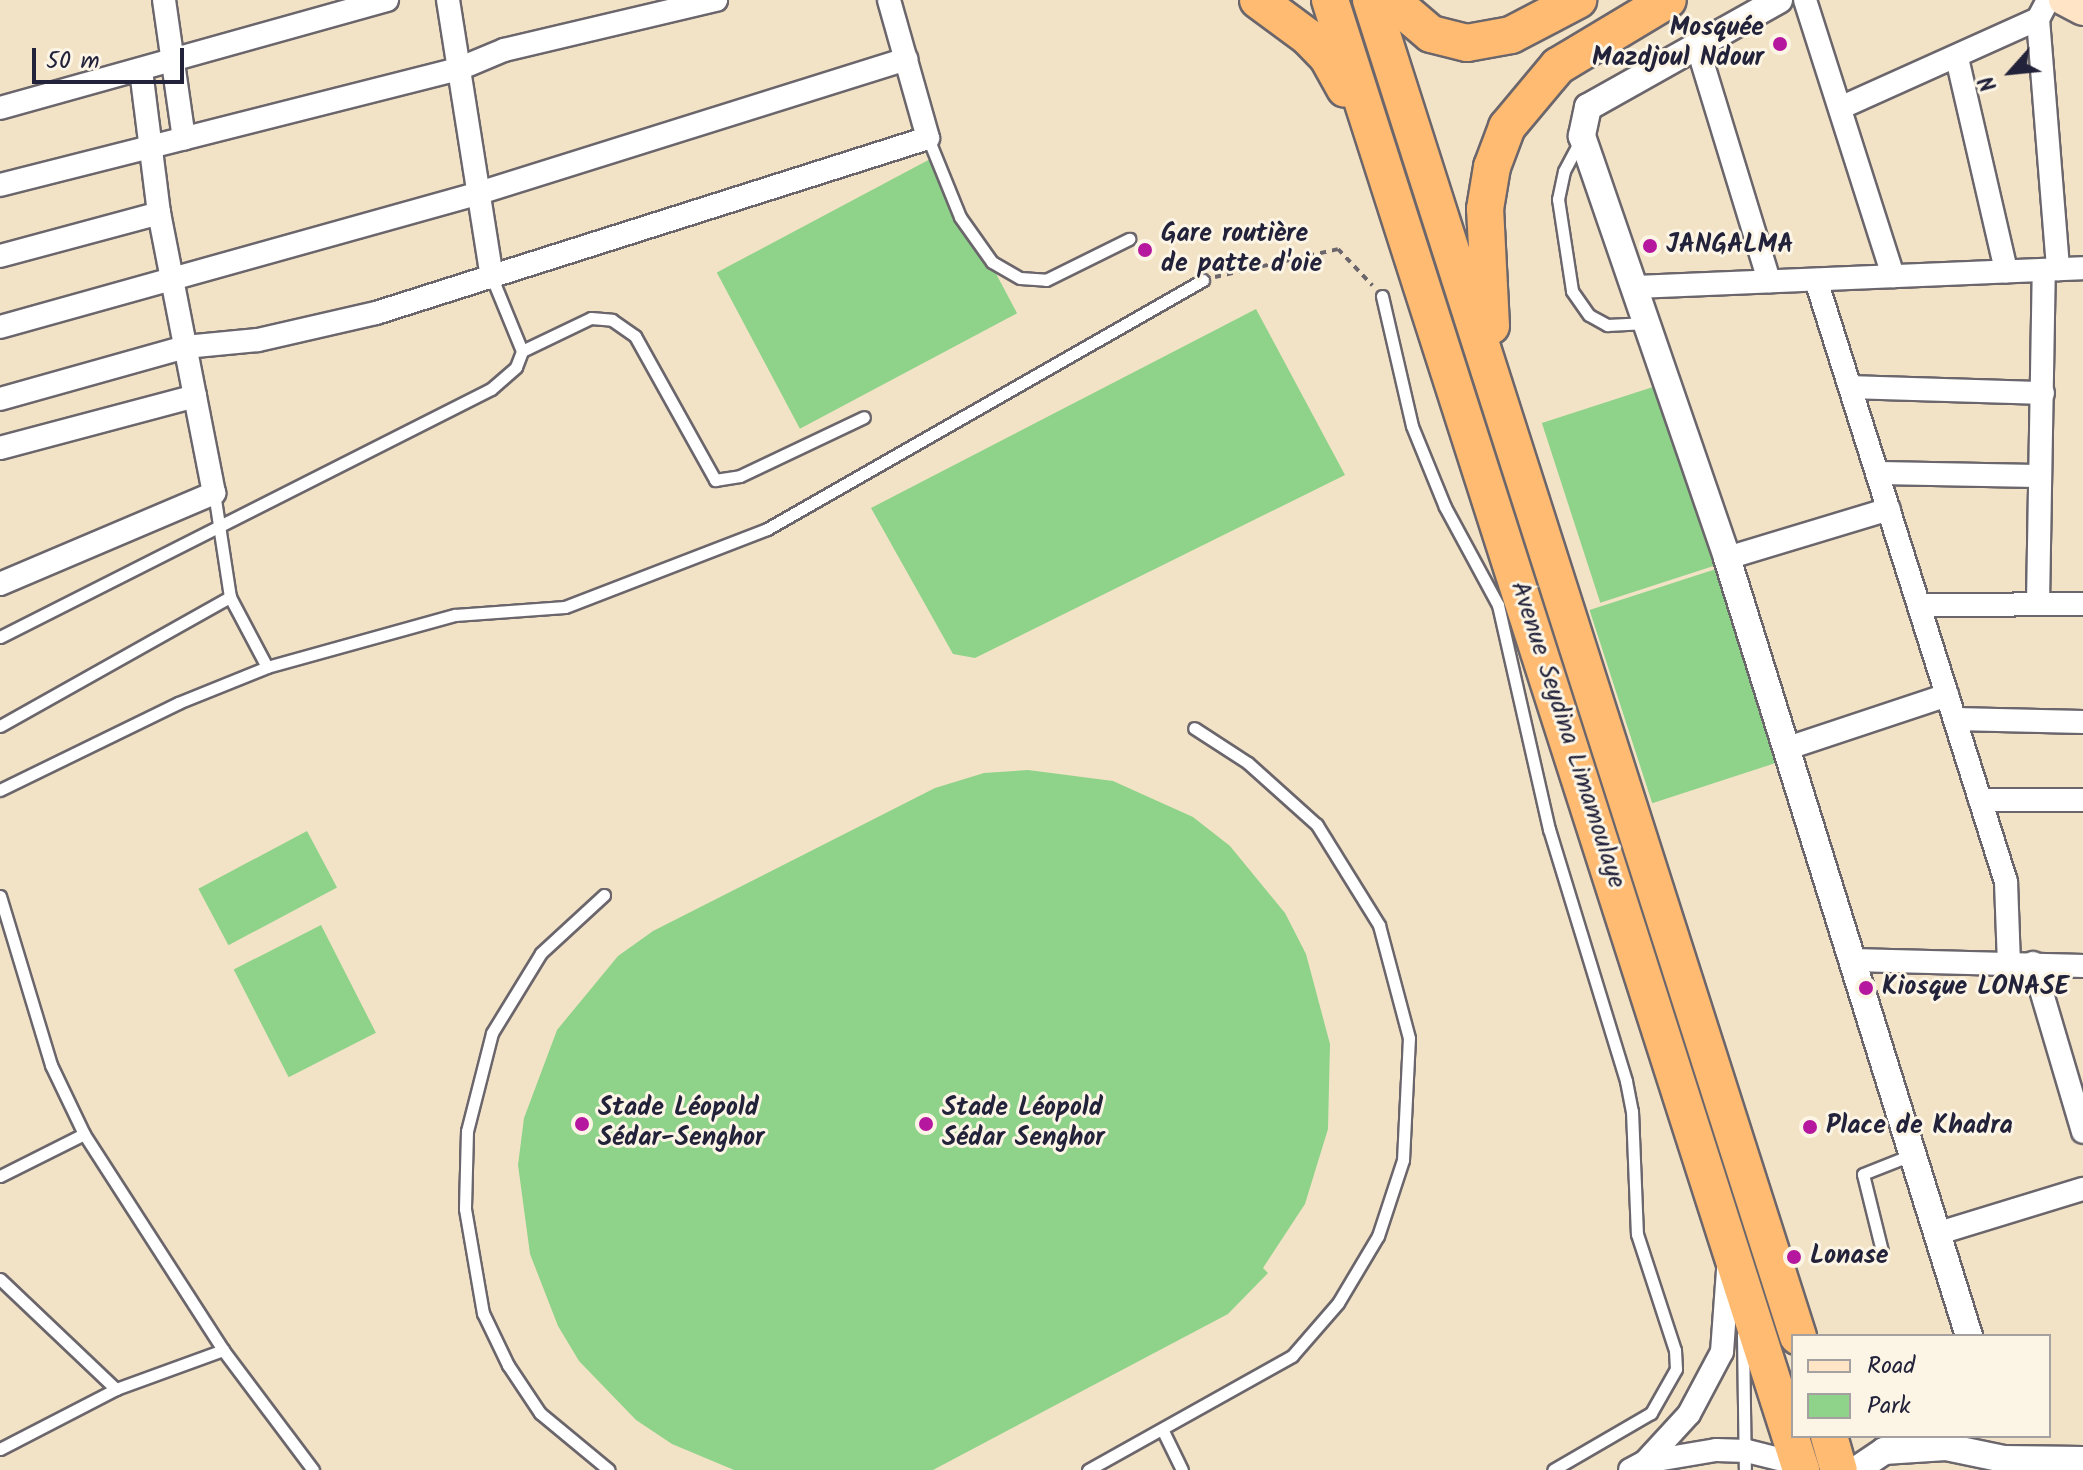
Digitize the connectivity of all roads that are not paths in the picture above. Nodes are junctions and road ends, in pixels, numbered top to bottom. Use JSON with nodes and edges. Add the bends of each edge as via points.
{"nodes":[{"id":1,"x":164,"y":0,"type":"edge"},
{"id":2,"x":387,"y":0,"type":"edge"},
{"id":3,"x":448,"y":0,"type":"edge"},
{"id":4,"x":716,"y":0,"type":"edge"},
{"id":5,"x":889,"y":0,"type":"edge"},
{"id":6,"x":1258,"y":0,"type":"edge"},
{"id":7,"x":1330,"y":0,"type":"edge"},
{"id":8,"x":1371,"y":0,"type":"edge"},
{"id":9,"x":1391,"y":0,"type":"edge"},
{"id":10,"x":1578,"y":0,"type":"edge"},
{"id":11,"x":1668,"y":0,"type":"edge"},
{"id":12,"x":1779,"y":0,"type":"edge"},
{"id":13,"x":1805,"y":0,"type":"edge"},
{"id":14,"x":2064,"y":0,"type":"edge"},
{"id":15,"x":2043,"y":10,"type":"edge"},
{"id":16,"x":2083,"y":10,"type":"edge"},
{"id":17,"x":1697,"y":45,"type":"junction"},
{"id":18,"x":1957,"y":58,"type":"junction"},
{"id":19,"x":906,"y":59,"type":"junction"},
{"id":20,"x":174,"y":63,"type":"junction"},
{"id":21,"x":461,"y":68,"type":"junction"},
{"id":22,"x":141,"y":71,"type":"junction"},
{"id":23,"x":0,"y":108,"type":"edge"},
{"id":24,"x":1840,"y":108,"type":"junction"},
{"id":25,"x":1582,"y":136,"type":"junction"},
{"id":26,"x":928,"y":138,"type":"junction"},
{"id":27,"x":184,"y":139,"type":"junction"},
{"id":28,"x":148,"y":146,"type":"junction"},
{"id":29,"x":1374,"y":150,"type":"junction"},
{"id":30,"x":0,"y":185,"type":"edge"},
{"id":31,"x":476,"y":194,"type":"junction"},
{"id":32,"x":159,"y":213,"type":"junction"},
{"id":33,"x":1129,"y":239,"type":"dead end"},
{"id":34,"x":0,"y":256,"type":"edge"},
{"id":35,"x":2083,"y":268,"type":"edge"},
{"id":36,"x":2051,"y":270,"type":"junction"},
{"id":37,"x":2006,"y":271,"type":"junction"},
{"id":38,"x":1893,"y":276,"type":"junction"},
{"id":39,"x":492,"y":278,"type":"junction"},
{"id":40,"x":173,"y":280,"type":"junction"},
{"id":41,"x":1203,"y":280,"type":"road end"},
{"id":42,"x":1816,"y":280,"type":"junction"},
{"id":43,"x":1769,"y":281,"type":"junction"},
{"id":44,"x":1635,"y":287,"type":"junction"},
{"id":45,"x":1382,"y":296,"type":"road end"},
{"id":46,"x":1647,"y":323,"type":"junction"},
{"id":47,"x":0,"y":327,"type":"edge"},
{"id":48,"x":185,"y":347,"type":"junction"},
{"id":49,"x":522,"y":351,"type":"junction"},
{"id":50,"x":1851,"y":387,"type":"junction"},
{"id":51,"x":2043,"y":393,"type":"junction"},
{"id":52,"x":195,"y":396,"type":"junction"},
{"id":53,"x":0,"y":399,"type":"edge"},
{"id":54,"x":1504,"y":414,"type":"junction"},
{"id":55,"x":864,"y":417,"type":"dead end"},
{"id":56,"x":0,"y":448,"type":"edge"},
{"id":57,"x":1877,"y":473,"type":"junction"},
{"id":58,"x":2039,"y":476,"type":"junction"},
{"id":59,"x":214,"y":493,"type":"junction"},
{"id":60,"x":1889,"y":509,"type":"junction"},
{"id":61,"x":218,"y":524,"type":"junction"},
{"id":62,"x":1727,"y":558,"type":"junction"},
{"id":63,"x":0,"y":584,"type":"edge"},
{"id":64,"x":230,"y":597,"type":"junction"},
{"id":65,"x":2038,"y":603,"type":"junction"},
{"id":66,"x":2083,"y":604,"type":"edge"},
{"id":67,"x":1919,"y":605,"type":"junction"},
{"id":68,"x":0,"y":637,"type":"edge"},
{"id":69,"x":267,"y":667,"type":"junction"},
{"id":70,"x":1947,"y":695,"type":"junction"},
{"id":71,"x":1955,"y":719,"type":"junction"},
{"id":72,"x":2083,"y":722,"type":"edge"},
{"id":73,"x":0,"y":726,"type":"edge"},
{"id":74,"x":1194,"y":728,"type":"dead end"},
{"id":75,"x":1788,"y":748,"type":"junction"},
{"id":76,"x":0,"y":790,"type":"edge"},
{"id":77,"x":1980,"y":800,"type":"junction"},
{"id":78,"x":2083,"y":800,"type":"edge"},
{"id":79,"x":604,"y":895,"type":"dead end"},
{"id":80,"x":0,"y":896,"type":"edge"},
{"id":81,"x":1854,"y":960,"type":"junction"},
{"id":82,"x":2009,"y":963,"type":"junction"},
{"id":83,"x":2033,"y":963,"type":"junction"},
{"id":84,"x":2083,"y":966,"type":"edge"},
{"id":85,"x":2074,"y":1069,"type":"edge"},
{"id":86,"x":2083,"y":1132,"type":"edge"},
{"id":87,"x":84,"y":1134,"type":"junction"},
{"id":88,"x":1914,"y":1153,"type":"junction"},
{"id":89,"x":0,"y":1176,"type":"edge"},
{"id":90,"x":2083,"y":1189,"type":"edge"},
{"id":91,"x":1939,"y":1233,"type":"junction"},
{"id":92,"x":1727,"y":1240,"type":"junction"},
{"id":93,"x":1882,"y":1251,"type":"dead end"},
{"id":94,"x":0,"y":1279,"type":"edge"},
{"id":95,"x":1741,"y":1284,"type":"junction"},
{"id":96,"x":1797,"y":1334,"type":"edge"},
{"id":97,"x":1968,"y":1334,"type":"edge"},
{"id":98,"x":223,"y":1350,"type":"junction"},
{"id":99,"x":116,"y":1389,"type":"junction"},
{"id":100,"x":1163,"y":1431,"type":"junction"},
{"id":101,"x":1830,"y":1438,"type":"edge"},
{"id":102,"x":1945,"y":1445,"type":"edge"},
{"id":103,"x":0,"y":1449,"type":"edge"},
{"id":104,"x":2004,"y":1455,"type":"edge"},
{"id":105,"x":1746,"y":1460,"type":"edge"},
{"id":106,"x":2083,"y":1460,"type":"edge"},
{"id":107,"x":1637,"y":1466,"type":"edge"},
{"id":108,"x":1800,"y":1467,"type":"edge"},
{"id":109,"x":313,"y":1470,"type":"edge"},
{"id":110,"x":609,"y":1470,"type":"edge"},
{"id":111,"x":1088,"y":1470,"type":"edge"},
{"id":112,"x":1182,"y":1470,"type":"edge"},
{"id":113,"x":1553,"y":1470,"type":"edge"},
{"id":114,"x":1839,"y":1470,"type":"edge"},
{"id":115,"x":1856,"y":1470,"type":"edge"}],
"edges":[{"from":1,"to":20,"type":"street"},
{"from":2,"to":20,"type":"street"},
{"from":3,"to":21,"type":"street"},
{"from":4,"to":21,"type":"street","via":[[518,47]]},
{"from":5,"to":19,"type":"street"},
{"from":6,"to":29,"type":"highway","via":[[1328,58]]},
{"from":7,"to":29,"type":"highway","name":"Avenue Seydina Limamoulaye"},
{"from":8,"to":54,"type":"highway","name":"Avenue Seydina Limamoulaye"},
{"from":9,"to":10,"type":"highway","via":[[1431,34],[1467,43],[1511,35]]},
{"from":11,"to":54,"type":"highway","via":[[1558,66],[1507,127],[1492,167],[1485,209],[1488,304]]},
{"from":12,"to":17,"type":"street"},
{"from":13,"to":24,"type":"street"},
{"from":14,"to":16,"type":"main road"},
{"from":15,"to":18,"type":"street"},
{"from":15,"to":36,"type":"street"},
{"from":17,"to":25,"type":"street","via":[[1588,107]]},
{"from":17,"to":43,"type":"street"},
{"from":18,"to":24,"type":"street"},
{"from":18,"to":37,"type":"street"},
{"from":19,"to":26,"type":"street"},
{"from":19,"to":31,"type":"street"},
{"from":20,"to":22,"type":"street"},
{"from":20,"to":27,"type":"street"},
{"from":21,"to":27,"type":"street"},
{"from":21,"to":31,"type":"street"},
{"from":22,"to":23,"type":"street"},
{"from":22,"to":28,"type":"street"},
{"from":24,"to":38,"type":"street"},
{"from":25,"to":44,"type":"street"},
{"from":25,"to":46,"type":"lane","via":[[1564,171],[1558,199],[1572,291],[1589,315],[1607,325]]},
{"from":26,"to":33,"type":"lane","via":[[960,217],[992,262],[1020,278],[1046,280]]},
{"from":26,"to":39,"type":"street"},
{"from":27,"to":28,"type":"street"},
{"from":28,"to":30,"type":"street"},
{"from":28,"to":32,"type":"street"},
{"from":29,"to":92,"type":"highway","name":"Avenue Seydina Limamoulaye"},
{"from":31,"to":39,"type":"street"},
{"from":31,"to":40,"type":"street"},
{"from":32,"to":34,"type":"street"},
{"from":32,"to":40,"type":"street"},
{"from":35,"to":36,"type":"street"},
{"from":36,"to":37,"type":"street"},
{"from":36,"to":51,"type":"street"},
{"from":37,"to":38,"type":"street"},
{"from":38,"to":42,"type":"street"},
{"from":39,"to":48,"type":"street","via":[[273,337]]},
{"from":39,"to":49,"type":"lane"},
{"from":40,"to":47,"type":"street"},
{"from":40,"to":48,"type":"street"},
{"from":41,"to":69,"type":"lane","via":[[767,529],[565,607],[455,615]]},
{"from":42,"to":43,"type":"street"},
{"from":42,"to":50,"type":"street"},
{"from":43,"to":44,"type":"street"},
{"from":44,"to":46,"type":"street"},
{"from":45,"to":113,"type":"lane","via":[[1412,426],[1445,507],[1498,605],[1549,829],[1626,1081],[1637,1234],[1675,1350],[1676,1369],[1651,1413]]},
{"from":46,"to":62,"type":"street"},
{"from":48,"to":52,"type":"street"},
{"from":48,"to":53,"type":"street"},
{"from":49,"to":55,"type":"lane","via":[[591,318],[612,320],[635,336],[715,480],[740,476]]},
{"from":49,"to":61,"type":"lane","via":[[516,367],[491,389]]},
{"from":50,"to":51,"type":"street"},
{"from":50,"to":57,"type":"street"},
{"from":51,"to":58,"type":"street"},
{"from":52,"to":56,"type":"street"},
{"from":52,"to":59,"type":"street"},
{"from":54,"to":96,"type":"highway","name":"Avenue Seydina Limamoulaye"},
{"from":57,"to":58,"type":"street"},
{"from":57,"to":60,"type":"street"},
{"from":58,"to":65,"type":"street"},
{"from":59,"to":61,"type":"lane"},
{"from":59,"to":63,"type":"street"},
{"from":60,"to":62,"type":"street"},
{"from":60,"to":67,"type":"street"},
{"from":61,"to":64,"type":"lane"},
{"from":61,"to":68,"type":"lane"},
{"from":62,"to":75,"type":"street"},
{"from":64,"to":69,"type":"lane"},
{"from":64,"to":73,"type":"lane"},
{"from":65,"to":66,"type":"street"},
{"from":65,"to":67,"type":"street"},
{"from":67,"to":70,"type":"street"},
{"from":69,"to":76,"type":"lane","via":[[178,703]]},
{"from":70,"to":71,"type":"street"},
{"from":70,"to":75,"type":"street"},
{"from":71,"to":72,"type":"street"},
{"from":71,"to":77,"type":"street"},
{"from":74,"to":100,"type":"lane","via":[[1248,763],[1317,825],[1379,925],[1408,1053],[1403,1160],[1378,1236],[1338,1303],[1292,1356]]},
{"from":75,"to":81,"type":"street"},
{"from":77,"to":78,"type":"street"},
{"from":77,"to":82,"type":"street","via":[[2006,882]]},
{"from":79,"to":110,"type":"lane","via":[[541,953],[492,1033],[467,1131],[465,1209],[483,1313],[508,1365],[540,1413]]},
{"from":80,"to":87,"type":"lane","via":[[51,1065]]},
{"from":81,"to":82,"type":"street"},
{"from":81,"to":88,"type":"street"},
{"from":82,"to":83,"type":"street"},
{"from":83,"to":84,"type":"street"},
{"from":83,"to":85,"type":"street"},
{"from":85,"to":86,"type":"street"},
{"from":87,"to":89,"type":"lane"},
{"from":87,"to":98,"type":"lane"},
{"from":88,"to":91,"type":"street"},
{"from":88,"to":93,"type":"lane","via":[[1863,1174]]},
{"from":90,"to":91,"type":"street"},
{"from":91,"to":97,"type":"street"},
{"from":92,"to":95,"type":"highway","name":"Avenue Seydina Limamoulaye"},
{"from":92,"to":107,"type":"street","via":[[1722,1352],[1689,1414]]},
{"from":94,"to":99,"type":"lane"},
{"from":95,"to":105,"type":"lane"},
{"from":95,"to":108,"type":"highway","name":"Avenue Seydina Limamoulaye"},
{"from":98,"to":99,"type":"lane"},
{"from":98,"to":109,"type":"lane"},
{"from":99,"to":103,"type":"lane"},
{"from":100,"to":111,"type":"lane"},
{"from":100,"to":112,"type":"lane"},
{"from":101,"to":114,"type":"highway"},
{"from":102,"to":104,"type":"street"},
{"from":102,"to":115,"type":"street","via":[[1884,1451]]},
{"from":104,"to":106,"type":"street"},
{"from":105,"to":107,"type":"street","via":[[1716,1450]]},
{"from":105,"to":108,"type":"street"}]}
